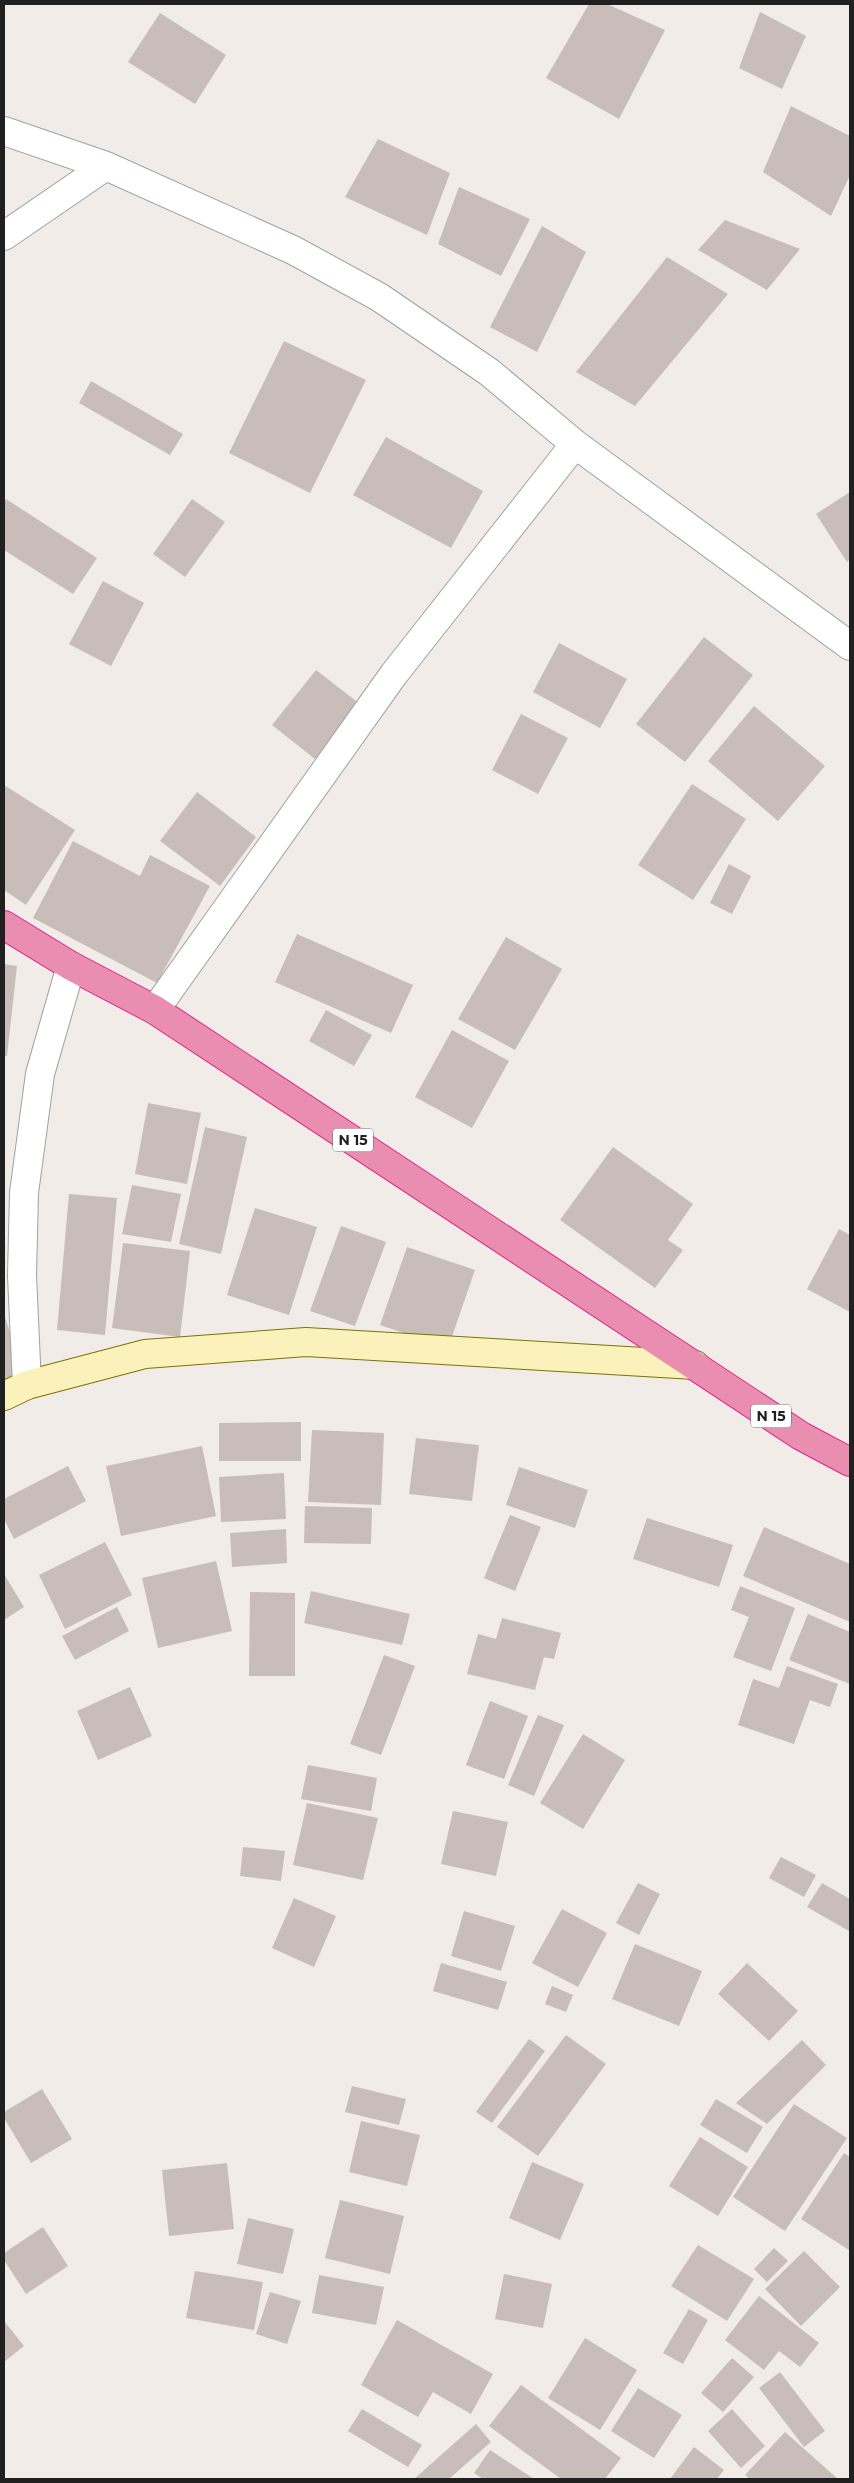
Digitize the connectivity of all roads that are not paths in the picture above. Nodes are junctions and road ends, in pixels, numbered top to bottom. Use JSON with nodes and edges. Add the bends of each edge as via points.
{"nodes":[{"id":1,"x":4,"y":131,"type":"edge"},
{"id":2,"x":106,"y":166,"type":"junction"},
{"id":3,"x":4,"y":236,"type":"edge"},
{"id":4,"x":575,"y":444,"type":"junction"},
{"id":5,"x":850,"y":646,"type":"edge"},
{"id":6,"x":4,"y":925,"type":"edge"},
{"id":7,"x":71,"y":966,"type":"junction"},
{"id":8,"x":155,"y":1010,"type":"junction"},
{"id":9,"x":695,"y":1365,"type":"junction"},
{"id":10,"x":16,"y":1390,"type":"edge"},
{"id":11,"x":850,"y":1462,"type":"edge"}],
"edges":[{"from":1,"to":2,"type":"street"},
{"from":2,"to":3,"type":"street"},
{"from":2,"to":4,"type":"street","via":[[293,250],[379,297],[488,372]]},
{"from":4,"to":5,"type":"street"},
{"from":4,"to":8,"type":"street","via":[[394,674]]},
{"from":6,"to":7,"type":"highway","number":"N 15"},
{"from":7,"to":8,"type":"highway","number":"N 15"},
{"from":7,"to":10,"type":"street","via":[[40,1074],[24,1193]]},
{"from":8,"to":9,"type":"highway","number":"N 15"},
{"from":9,"to":10,"type":"main road","via":[[306,1342],[145,1354]]},
{"from":9,"to":11,"type":"highway","number":"N 15","via":[[801,1436]]}]}
